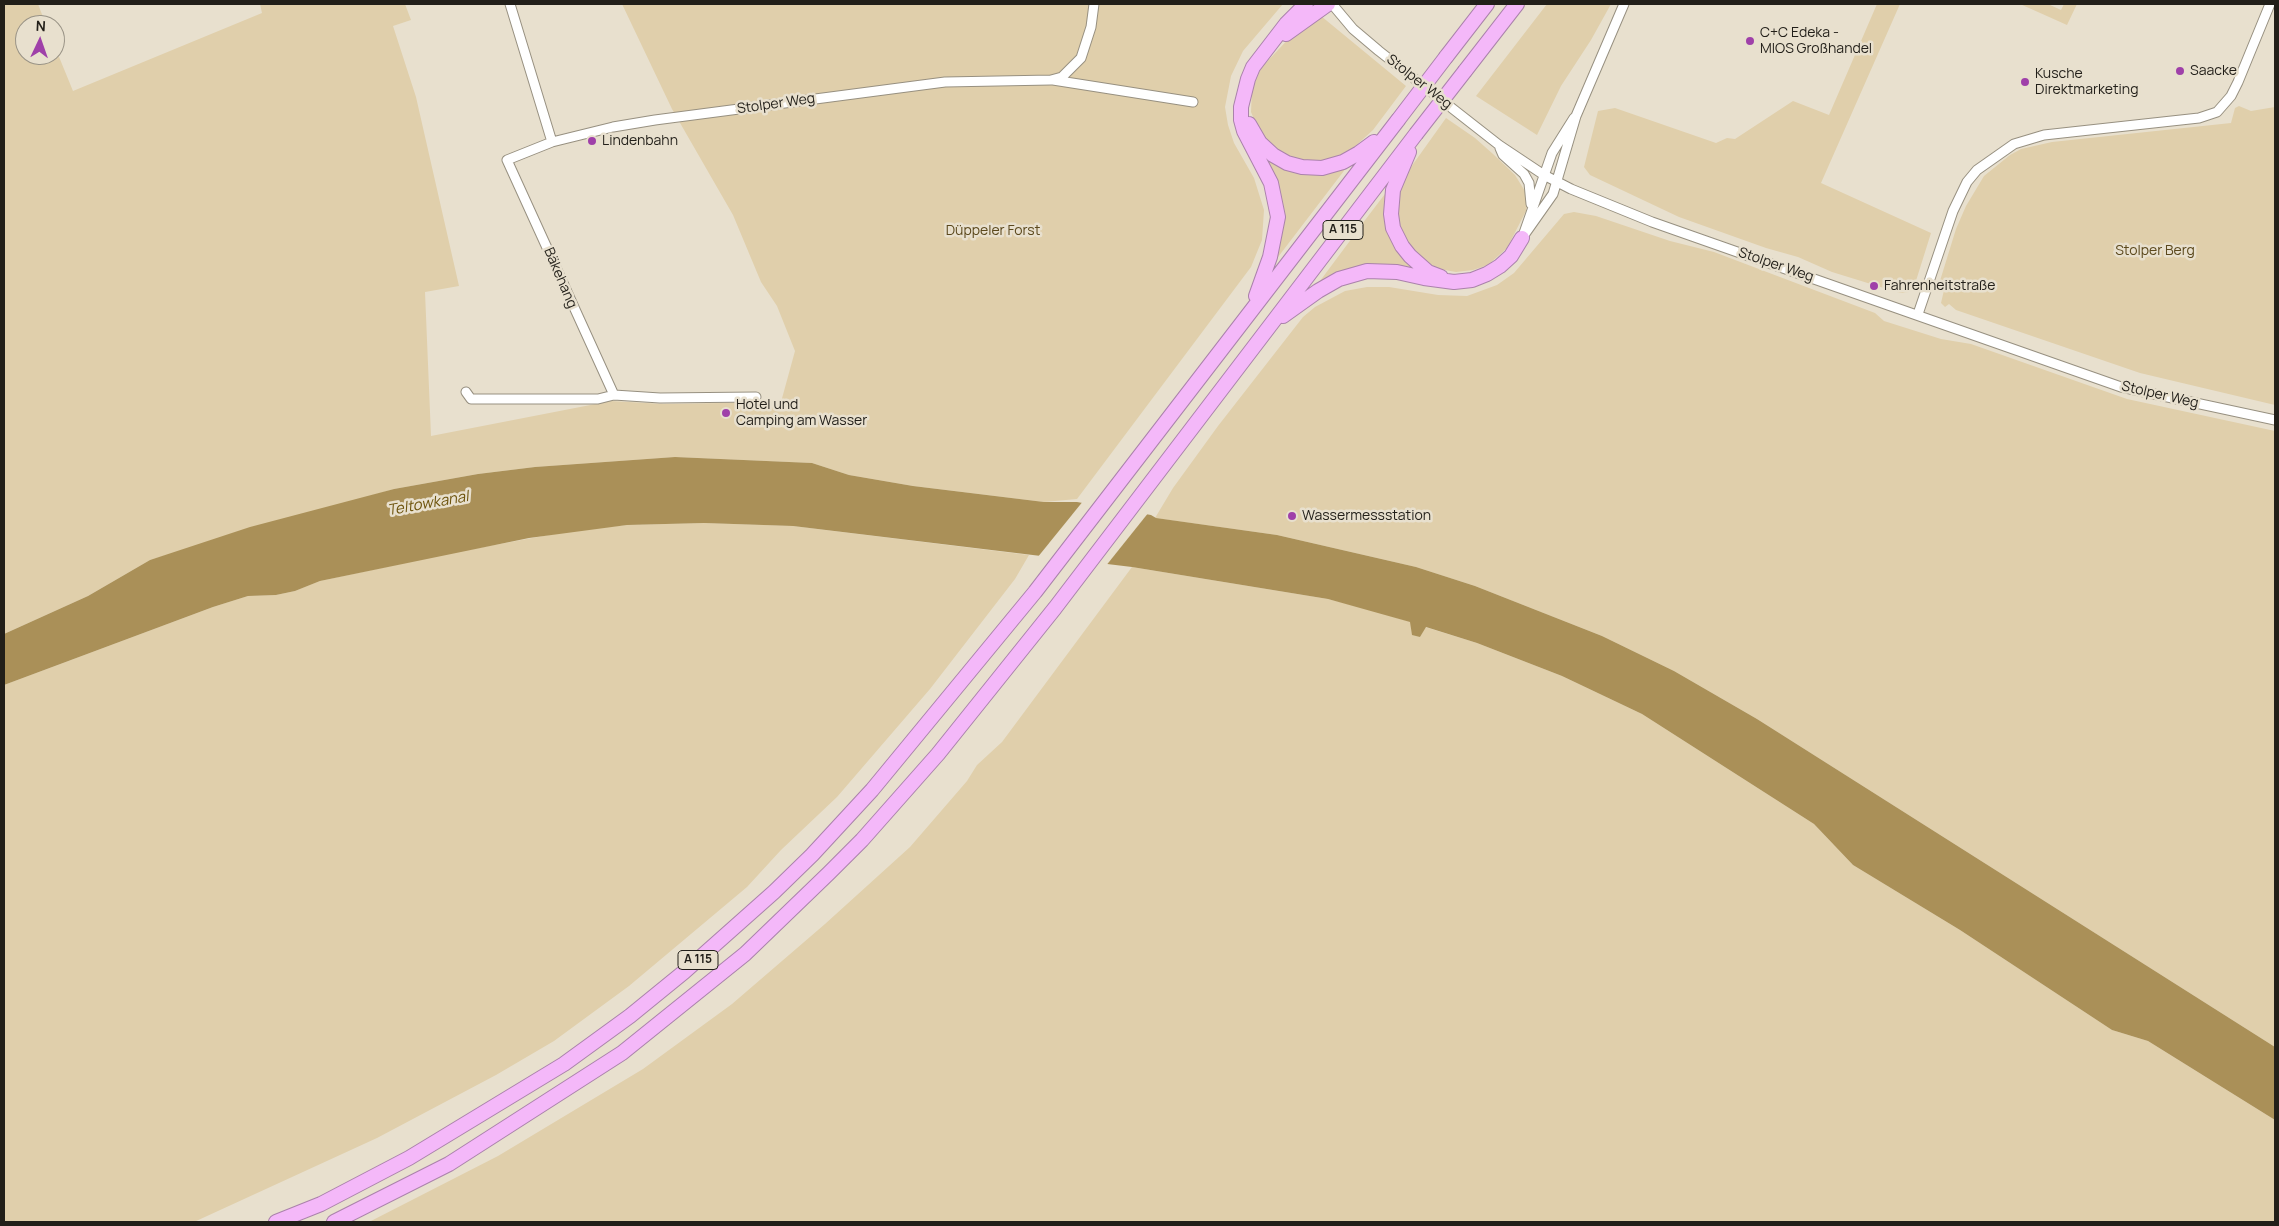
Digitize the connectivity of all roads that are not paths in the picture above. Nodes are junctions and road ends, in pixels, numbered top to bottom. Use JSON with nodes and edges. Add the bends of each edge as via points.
{"nodes":[{"id":1,"x":510,"y":4,"type":"edge"},
{"id":2,"x":1094,"y":4,"type":"edge"},
{"id":3,"x":1304,"y":4,"type":"edge"},
{"id":4,"x":1330,"y":4,"type":"edge"},
{"id":5,"x":1487,"y":4,"type":"edge"},
{"id":6,"x":1517,"y":4,"type":"edge"},
{"id":7,"x":1624,"y":4,"type":"edge"},
{"id":8,"x":2270,"y":4,"type":"edge"},
{"id":9,"x":1270,"y":46,"type":"junction"},
{"id":10,"x":1051,"y":80,"type":"junction"},
{"id":11,"x":1193,"y":102,"type":"dead end"},
{"id":12,"x":1241,"y":107,"type":"junction"},
{"id":13,"x":1576,"y":116,"type":"junction"},
{"id":14,"x":1394,"y":125,"type":"junction"},
{"id":15,"x":1416,"y":134,"type":"junction"},
{"id":16,"x":552,"y":142,"type":"junction"},
{"id":17,"x":1499,"y":145,"type":"junction"},
{"id":18,"x":507,"y":160,"type":"joint"},
{"id":19,"x":1544,"y":175,"type":"junction"},
{"id":20,"x":1558,"y":182,"type":"junction"},
{"id":21,"x":1532,"y":209,"type":"junction"},
{"id":22,"x":1522,"y":238,"type":"junction"},
{"id":23,"x":1454,"y":282,"type":"junction"},
{"id":24,"x":1250,"y":310,"type":"junction"},
{"id":25,"x":1918,"y":314,"type":"junction"},
{"id":26,"x":1270,"y":325,"type":"junction"},
{"id":27,"x":466,"y":392,"type":"dead end"},
{"id":28,"x":614,"y":395,"type":"junction"},
{"id":29,"x":756,"y":396,"type":"dead end"},
{"id":30,"x":2275,"y":420,"type":"edge"},
{"id":31,"x":276,"y":1222,"type":"edge"},
{"id":32,"x":334,"y":1222,"type":"edge"}],
"edges":[{"from":1,"to":16,"type":"street"},
{"from":2,"to":10,"type":"street","via":[[1081,58],[1062,77]]},
{"from":3,"to":9,"type":"highway"},
{"from":4,"to":9,"type":"highway"},
{"from":4,"to":17,"type":"street","name":"Stolper Weg","via":[[1359,34]]},
{"from":5,"to":14,"type":"highway","number":"A 115","bridge":true},
{"from":6,"to":15,"type":"highway","number":"A 115","bridge":true},
{"from":7,"to":13,"type":"street"},
{"from":8,"to":25,"type":"street","via":[[2238,82],[2217,112],[2199,118],[2044,135],[2014,144],[1977,170],[1967,182],[1953,211]]},
{"from":9,"to":12,"type":"highway","via":[[1253,67]]},
{"from":10,"to":11,"type":"street","name":"Stolper Weg"},
{"from":10,"to":16,"type":"street","name":"Stolper Weg","via":[[946,82],[613,127]]},
{"from":12,"to":14,"type":"highway","via":[[1260,143],[1287,163],[1302,167],[1322,168],[1342,162],[1359,153]]},
{"from":12,"to":24,"type":"highway","via":[[1244,131],[1271,183],[1278,217],[1270,257]]},
{"from":13,"to":19,"type":"street","via":[[1559,140]]},
{"from":13,"to":20,"type":"street"},
{"from":14,"to":24,"type":"highway","number":"A 115"},
{"from":15,"to":23,"type":"highway","via":[[1393,190],[1391,214],[1394,228],[1410,256],[1428,272]]},
{"from":15,"to":26,"type":"highway","number":"A 115"},
{"from":16,"to":18,"type":"street","name":"Stolper Weg"},
{"from":17,"to":19,"type":"street","name":"Stolper Weg"},
{"from":17,"to":21,"type":"street","via":[[1503,155],[1529,183]]},
{"from":18,"to":28,"type":"street","name":"Bäkehang"},
{"from":19,"to":20,"type":"street","name":"Stolper Weg"},
{"from":19,"to":21,"type":"street"},
{"from":20,"to":22,"type":"street","via":[[1548,204]]},
{"from":20,"to":25,"type":"street","name":"Stolper Weg","via":[[1639,217]]},
{"from":21,"to":22,"type":"street"},
{"from":22,"to":23,"type":"highway","via":[[1512,256],[1500,266],[1472,280]]},
{"from":23,"to":26,"type":"highway","via":[[1397,272],[1367,271],[1339,279]]},
{"from":24,"to":31,"type":"highway","number":"A 115","via":[[1035,592],[872,790],[774,892],[684,972],[564,1064],[409,1158],[321,1204]]},
{"from":25,"to":30,"type":"street","name":"Stolper Weg","via":[[2121,387]]},
{"from":26,"to":32,"type":"highway","number":"A 115","via":[[974,711],[899,799],[745,954],[622,1053],[576,1084],[449,1164]]},
{"from":27,"to":28,"type":"street","via":[[471,399],[598,399]]},
{"from":28,"to":29,"type":"street","via":[[660,398]]}]}
